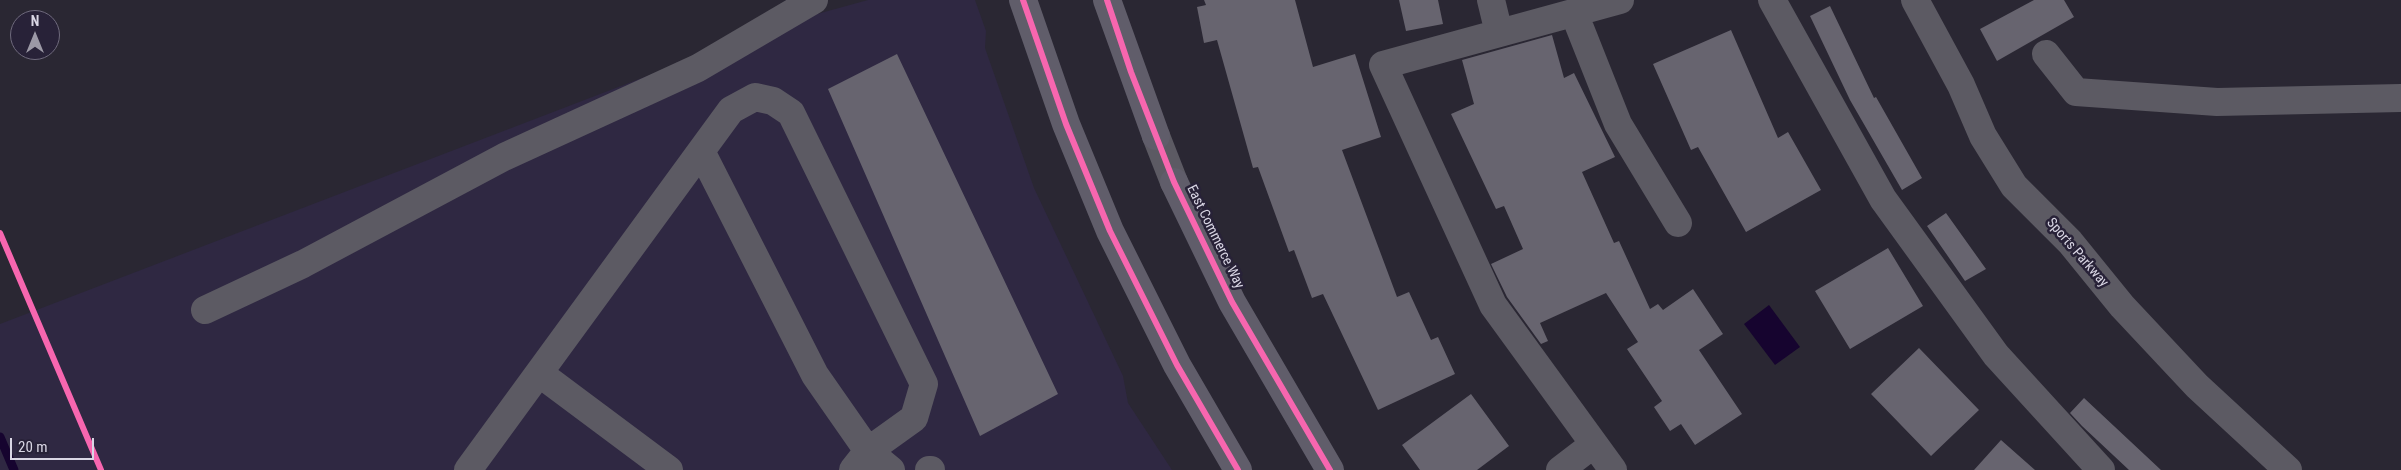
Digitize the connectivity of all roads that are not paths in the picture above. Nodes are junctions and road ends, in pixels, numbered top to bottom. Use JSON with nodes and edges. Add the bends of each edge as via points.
{"nodes":[{"id":1,"x":814,"y":0,"type":"edge"},
{"id":2,"x":1023,"y":0,"type":"edge"},
{"id":3,"x":1107,"y":0,"type":"edge"},
{"id":4,"x":1491,"y":0,"type":"edge"},
{"id":5,"x":1620,"y":0,"type":"edge"},
{"id":6,"x":1772,"y":0,"type":"edge"},
{"id":7,"x":1915,"y":0,"type":"edge"},
{"id":8,"x":1574,"y":12,"type":"junction"},
{"id":9,"x":1499,"y":33,"type":"junction"},
{"id":10,"x":2046,"y":54,"type":"dead end"},
{"id":11,"x":2401,"y":98,"type":"edge"},
{"id":12,"x":1156,"y":136,"type":"joint"},
{"id":13,"x":701,"y":151,"type":"junction"},
{"id":14,"x":1174,"y":182,"type":"joint"},
{"id":15,"x":1678,"y":223,"type":"dead end"},
{"id":16,"x":205,"y":310,"type":"dead end"},
{"id":17,"x":539,"y":373,"type":"junction"},
{"id":18,"x":1594,"y":444,"type":"junction"},
{"id":19,"x":861,"y":460,"type":"edge"},
{"id":20,"x":468,"y":470,"type":"edge"},
{"id":21,"x":669,"y":470,"type":"edge"},
{"id":22,"x":891,"y":470,"type":"edge"},
{"id":23,"x":1238,"y":470,"type":"edge"},
{"id":24,"x":1330,"y":470,"type":"edge"},
{"id":25,"x":1560,"y":470,"type":"edge"},
{"id":26,"x":1613,"y":470,"type":"edge"},
{"id":27,"x":2101,"y":470,"type":"edge"},
{"id":28,"x":2288,"y":470,"type":"edge"}],
"edges":[{"from":1,"to":16,"type":"street","via":[[698,68],[504,157],[303,264]]},
{"from":2,"to":23,"type":"main road","via":[[1066,124],[1110,231],[1177,365]]},
{"from":3,"to":12,"type":"main road","name":"East Commerce Way"},
{"from":4,"to":9,"type":"street"},
{"from":5,"to":8,"type":"street"},
{"from":6,"to":27,"type":"street","via":[[1883,199],[1996,355]]},
{"from":7,"to":28,"type":"street","name":"Sports Parkway","via":[[1962,85],[1983,136],[2014,186],[2070,242],[2122,306],[2197,386]]},
{"from":8,"to":9,"type":"street"},
{"from":8,"to":15,"type":"street","via":[[1618,124]]},
{"from":9,"to":18,"type":"street","via":[[1383,65],[1493,305]]},
{"from":10,"to":11,"type":"street","via":[[2076,92],[2217,102]]},
{"from":12,"to":14,"type":"street","name":"East Commerce Way"},
{"from":13,"to":17,"type":"street"},
{"from":13,"to":19,"type":"street"},
{"from":13,"to":19,"type":"street","via":[[731,110],[755,97],[773,101],[791,113],[924,384],[914,418]]},
{"from":14,"to":24,"type":"main road","name":"East Commerce Way","via":[[1232,302]]},
{"from":17,"to":20,"type":"street"},
{"from":17,"to":21,"type":"street"},
{"from":18,"to":25,"type":"street"},
{"from":18,"to":26,"type":"street"},
{"from":19,"to":22,"type":"street"}]}
